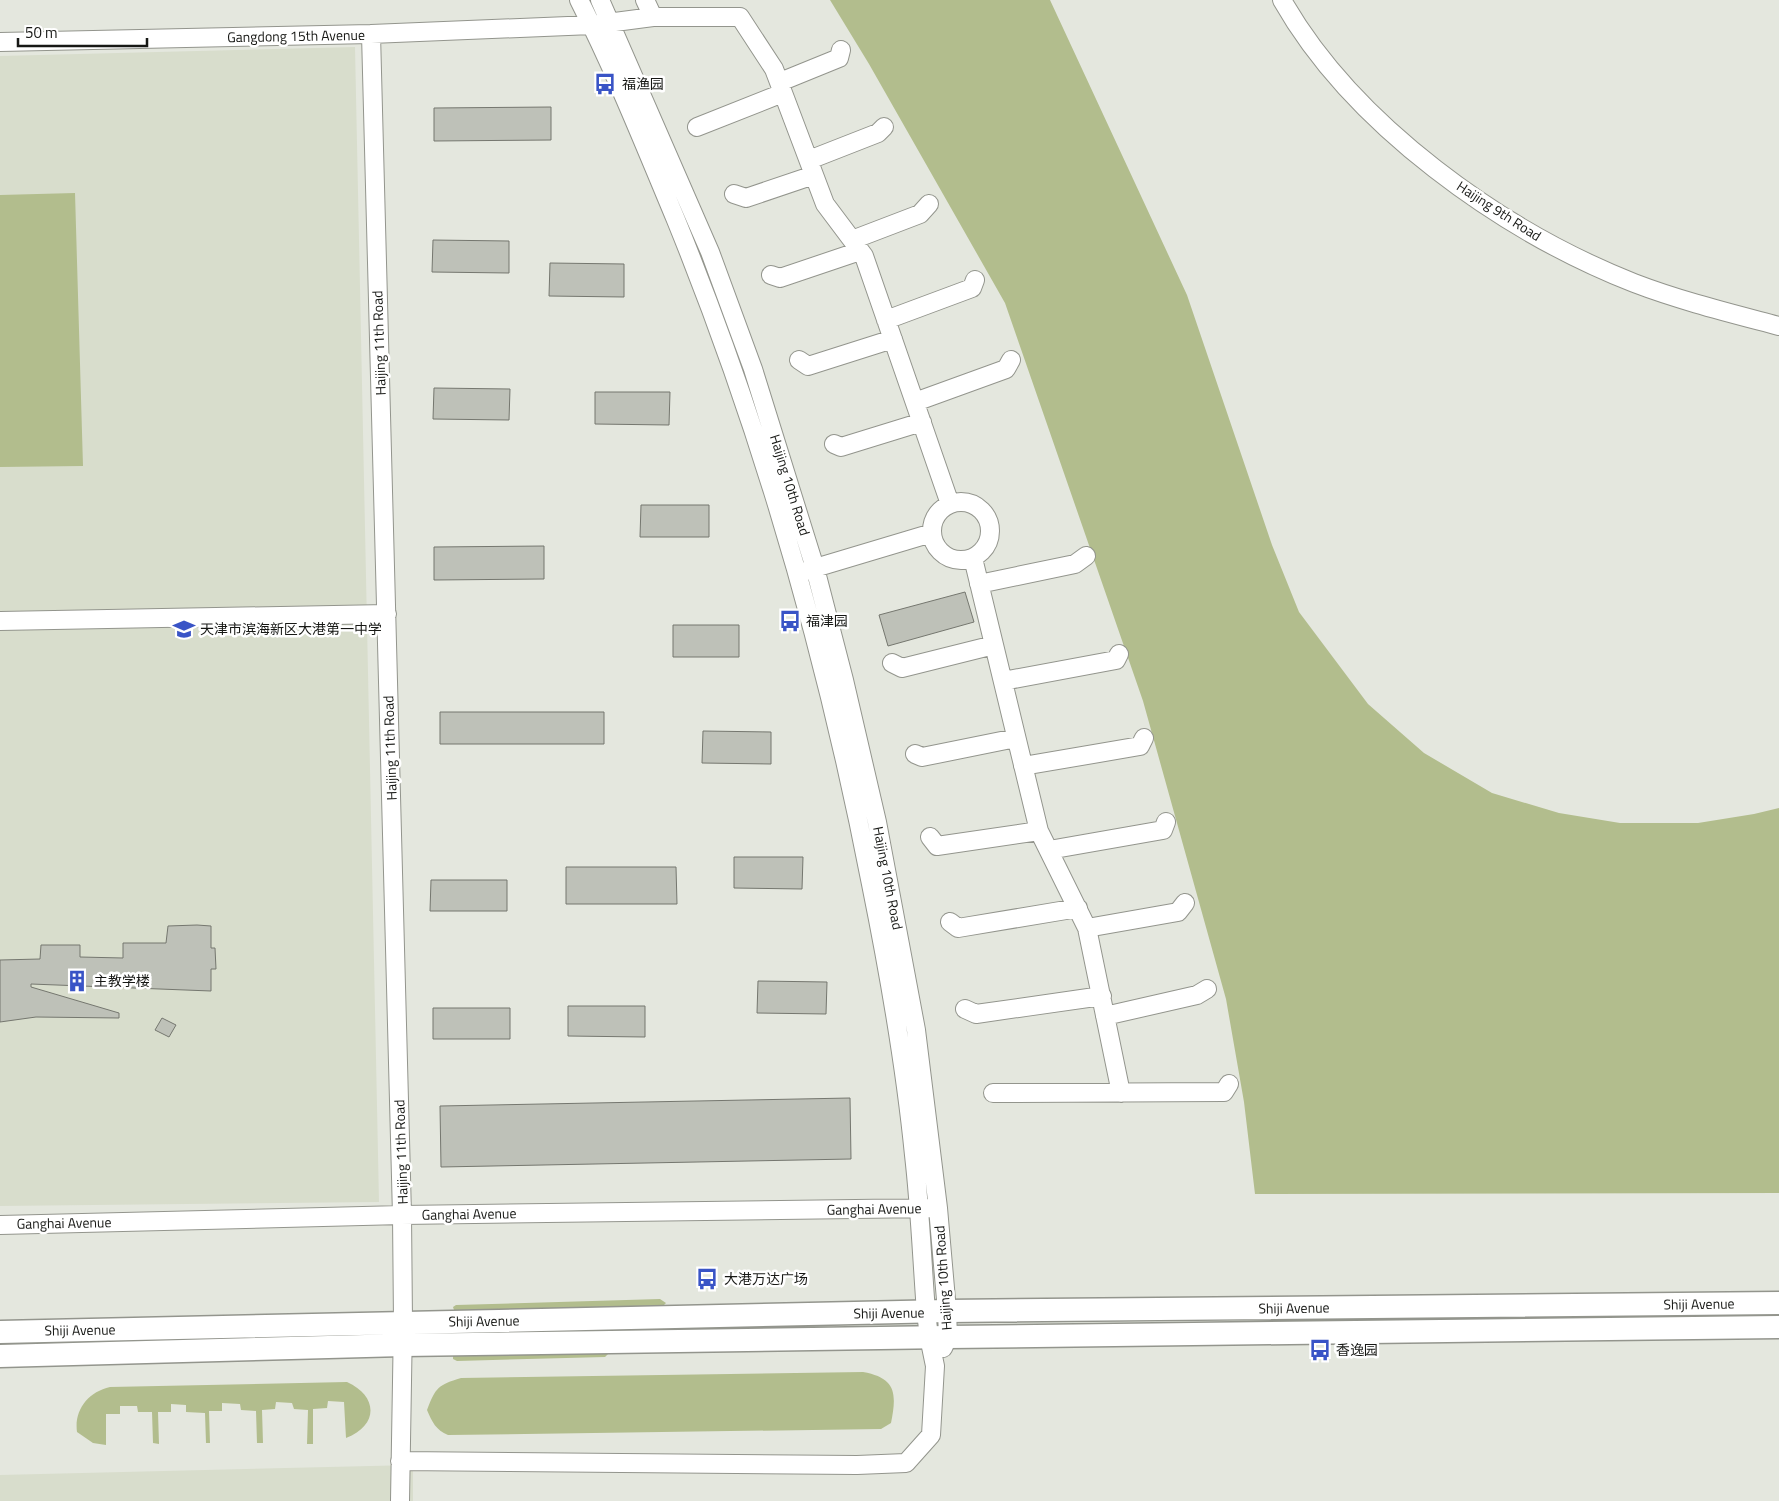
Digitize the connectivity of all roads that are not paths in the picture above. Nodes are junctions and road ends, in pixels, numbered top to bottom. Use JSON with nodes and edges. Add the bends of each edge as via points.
{"nodes":[{"id":1,"x":579,"y":0,"type":"edge"},
{"id":2,"x":600,"y":0,"type":"edge"},
{"id":3,"x":645,"y":0,"type":"edge"},
{"id":4,"x":1282,"y":0,"type":"edge"},
{"id":5,"x":1292,"y":0,"type":"edge"},
{"id":6,"x":653,"y":17,"type":"junction"},
{"id":7,"x":611,"y":22,"type":"junction"},
{"id":8,"x":592,"y":25,"type":"junction"},
{"id":9,"x":371,"y":34,"type":"junction"},
{"id":10,"x":0,"y":42,"type":"edge"},
{"id":11,"x":841,"y":50,"type":"dead end"},
{"id":12,"x":781,"y":87,"type":"junction"},
{"id":13,"x":697,"y":127,"type":"dead end"},
{"id":14,"x":884,"y":127,"type":"dead end"},
{"id":15,"x":811,"y":168,"type":"junction"},
{"id":16,"x":734,"y":194,"type":"dead end"},
{"id":17,"x":929,"y":204,"type":"dead end"},
{"id":18,"x":856,"y":245,"type":"junction"},
{"id":19,"x":771,"y":275,"type":"dead end"},
{"id":20,"x":975,"y":280,"type":"dead end"},
{"id":21,"x":1779,"y":318,"type":"edge"},
{"id":22,"x":886,"y":320,"type":"junction"},
{"id":23,"x":1779,"y":326,"type":"edge"},
{"id":24,"x":892,"y":339,"type":"junction"},
{"id":25,"x":800,"y":360,"type":"dead end"},
{"id":26,"x":1011,"y":360,"type":"dead end"},
{"id":27,"x":915,"y":402,"type":"junction"},
{"id":28,"x":922,"y":422,"type":"junction"},
{"id":29,"x":834,"y":444,"type":"dead end"},
{"id":30,"x":950,"y":504,"type":"junction"},
{"id":31,"x":932,"y":534,"type":"junction"},
{"id":32,"x":1086,"y":556,"type":"dead end"},
{"id":33,"x":973,"y":558,"type":"junction"},
{"id":34,"x":815,"y":568,"type":"junction"},
{"id":35,"x":797,"y":573,"type":"junction"},
{"id":36,"x":979,"y":584,"type":"junction"},
{"id":37,"x":387,"y":614,"type":"junction"},
{"id":38,"x":0,"y":621,"type":"edge"},
{"id":39,"x":994,"y":645,"type":"junction"},
{"id":40,"x":1119,"y":654,"type":"dead end"},
{"id":41,"x":892,"y":663,"type":"dead end"},
{"id":42,"x":1003,"y":681,"type":"junction"},
{"id":43,"x":1016,"y":738,"type":"junction"},
{"id":44,"x":1144,"y":738,"type":"dead end"},
{"id":45,"x":915,"y":754,"type":"dead end"},
{"id":46,"x":1023,"y":766,"type":"junction"},
{"id":47,"x":1166,"y":822,"type":"dead end"},
{"id":48,"x":1039,"y":831,"type":"junction"},
{"id":49,"x":930,"y":837,"type":"dead end"},
{"id":50,"x":1049,"y":850,"type":"junction"},
{"id":51,"x":1185,"y":903,"type":"dead end"},
{"id":52,"x":1078,"y":908,"type":"junction"},
{"id":53,"x":950,"y":922,"type":"dead end"},
{"id":54,"x":1088,"y":928,"type":"junction"},
{"id":55,"x":1207,"y":989,"type":"dead end"},
{"id":56,"x":1102,"y":996,"type":"junction"},
{"id":57,"x":965,"y":1009,"type":"dead end"},
{"id":58,"x":1105,"y":1016,"type":"junction"},
{"id":59,"x":1229,"y":1084,"type":"dead end"},
{"id":60,"x":1121,"y":1093,"type":"junction"},
{"id":61,"x":993,"y":1094,"type":"dead end"},
{"id":62,"x":938,"y":1208,"type":"junction"},
{"id":63,"x":919,"y":1209,"type":"junction"},
{"id":64,"x":402,"y":1215,"type":"junction"},
{"id":65,"x":0,"y":1225,"type":"edge"},
{"id":66,"x":1779,"y":1303,"type":"edge"},
{"id":67,"x":936,"y":1312,"type":"junction"},
{"id":68,"x":403,"y":1322,"type":"junction"},
{"id":69,"x":1779,"y":1327,"type":"edge"},
{"id":70,"x":0,"y":1332,"type":"edge"},
{"id":71,"x":938,"y":1337,"type":"junction"},
{"id":72,"x":403,"y":1345,"type":"junction"},
{"id":73,"x":0,"y":1356,"type":"edge"},
{"id":74,"x":400,"y":1461,"type":"junction"},
{"id":75,"x":400,"y":1501,"type":"edge"}],
"edges":[{"from":1,"to":8,"type":"street","name":"Haijing 10th Road"},
{"from":2,"to":7,"type":"street","name":"Haijing 10th Road"},
{"from":3,"to":6,"type":"street"},
{"from":4,"to":23,"type":"street","name":"Haijing 9th Road","via":[[1329,68],[1364,105],[1433,166],[1496,212],[1556,248],[1634,283]]},
{"from":5,"to":21,"type":"street","name":"Haijing 9th Road","via":[[1320,42],[1376,106],[1422,148],[1484,194],[1570,245],[1634,276]]},
{"from":6,"to":7,"type":"street","name":"Gangdong 15th Avenue"},
{"from":6,"to":12,"type":"street","name":"Gangdong 15th Avenue","via":[[740,17],[774,69]]},
{"from":7,"to":8,"type":"street","name":"Gangdong 15th Avenue"},
{"from":7,"to":34,"type":"street","name":"Haijing 10th Road","via":[[690,204],[727,299],[771,424]]},
{"from":8,"to":9,"type":"street","name":"Gangdong 15th Avenue"},
{"from":8,"to":35,"type":"street","name":"Haijing 10th Road","via":[[704,291],[747,410]]},
{"from":9,"to":10,"type":"street","name":"Gangdong 15th Avenue"},
{"from":9,"to":37,"type":"street","name":"Haijing 11th Road"},
{"from":11,"to":12,"type":"street","via":[[839,58]]},
{"from":12,"to":13,"type":"street"},
{"from":12,"to":15,"type":"street"},
{"from":14,"to":15,"type":"street"},
{"from":15,"to":16,"type":"street","via":[[746,198]]},
{"from":15,"to":18,"type":"street","via":[[825,204]]},
{"from":17,"to":18,"type":"street","via":[[920,214]]},
{"from":18,"to":19,"type":"street","via":[[780,278]]},
{"from":18,"to":22,"type":"street","via":[[864,256]]},
{"from":20,"to":22,"type":"street","via":[[972,288]]},
{"from":22,"to":24,"type":"street"},
{"from":24,"to":25,"type":"street","via":[[808,366]]},
{"from":24,"to":27,"type":"street"},
{"from":26,"to":27,"type":"street","via":[[1006,369]]},
{"from":27,"to":28,"type":"street"},
{"from":28,"to":29,"type":"street","via":[[841,447]]},
{"from":28,"to":30,"type":"street"},
{"from":30,"to":31,"type":"street","via":[[936,516]]},
{"from":30,"to":33,"type":"street","via":[[959,502],[976,506],[988,520],[990,538]]},
{"from":31,"to":33,"type":"street","via":[[939,550],[946,556],[964,560]]},
{"from":31,"to":34,"type":"street"},
{"from":32,"to":36,"type":"street","via":[[1075,564]]},
{"from":33,"to":36,"type":"street"},
{"from":34,"to":35,"type":"street"},
{"from":34,"to":62,"type":"street","name":"Haijing 10th Road","via":[[878,822],[916,1030]]},
{"from":35,"to":63,"type":"street","name":"Haijing 10th Road","via":[[838,729],[878,918],[906,1086]]},
{"from":36,"to":39,"type":"street"},
{"from":37,"to":38,"type":"street"},
{"from":37,"to":64,"type":"street","name":"Haijing 11th Road"},
{"from":39,"to":41,"type":"street","via":[[902,668]]},
{"from":39,"to":42,"type":"street"},
{"from":40,"to":42,"type":"street","via":[[1116,660]]},
{"from":42,"to":43,"type":"street"},
{"from":43,"to":45,"type":"street","via":[[922,757]]},
{"from":43,"to":46,"type":"street"},
{"from":44,"to":46,"type":"street","via":[[1140,746]]},
{"from":46,"to":48,"type":"street"},
{"from":47,"to":50,"type":"street","via":[[1163,830]]},
{"from":48,"to":49,"type":"street","via":[[937,846]]},
{"from":48,"to":50,"type":"street"},
{"from":50,"to":52,"type":"street"},
{"from":51,"to":54,"type":"street","via":[[1178,912]]},
{"from":52,"to":53,"type":"street","via":[[958,928]]},
{"from":52,"to":54,"type":"street"},
{"from":54,"to":56,"type":"street"},
{"from":55,"to":58,"type":"street","via":[[1197,995]]},
{"from":56,"to":57,"type":"street","via":[[976,1014]]},
{"from":56,"to":58,"type":"street"},
{"from":58,"to":60,"type":"street"},
{"from":59,"to":60,"type":"street","via":[[1224,1092]]},
{"from":60,"to":61,"type":"street"},
{"from":62,"to":63,"type":"street","name":"Ganghai Avenue"},
{"from":62,"to":67,"type":"street","name":"Haijing 10th Road"},
{"from":63,"to":64,"type":"street","name":"Ganghai Avenue"},
{"from":63,"to":67,"type":"street","name":"Haijing 10th Road"},
{"from":64,"to":65,"type":"street","name":"Ganghai Avenue"},
{"from":64,"to":68,"type":"street","name":"Haijing 11th Road"},
{"from":66,"to":67,"type":"main road","name":"Shiji Avenue"},
{"from":67,"to":68,"type":"main road","name":"Shiji Avenue"},
{"from":67,"to":71,"type":"street","name":"Haijing 10th Road"},
{"from":68,"to":70,"type":"main road","name":"Shiji Avenue"},
{"from":68,"to":72,"type":"street","name":"Haijing 11th Road"},
{"from":69,"to":71,"type":"main road","name":"Shiji Avenue"},
{"from":71,"to":72,"type":"main road","name":"Shiji Avenue"},
{"from":71,"to":74,"type":"street","name":"Haijing 10th Road","via":[[931,1435],[906,1463]]},
{"from":72,"to":73,"type":"main road","name":"Shiji Avenue"},
{"from":72,"to":74,"type":"street","name":"Haijing 11th Road"},
{"from":74,"to":75,"type":"street","name":"Haijing 11th Road"}]}
